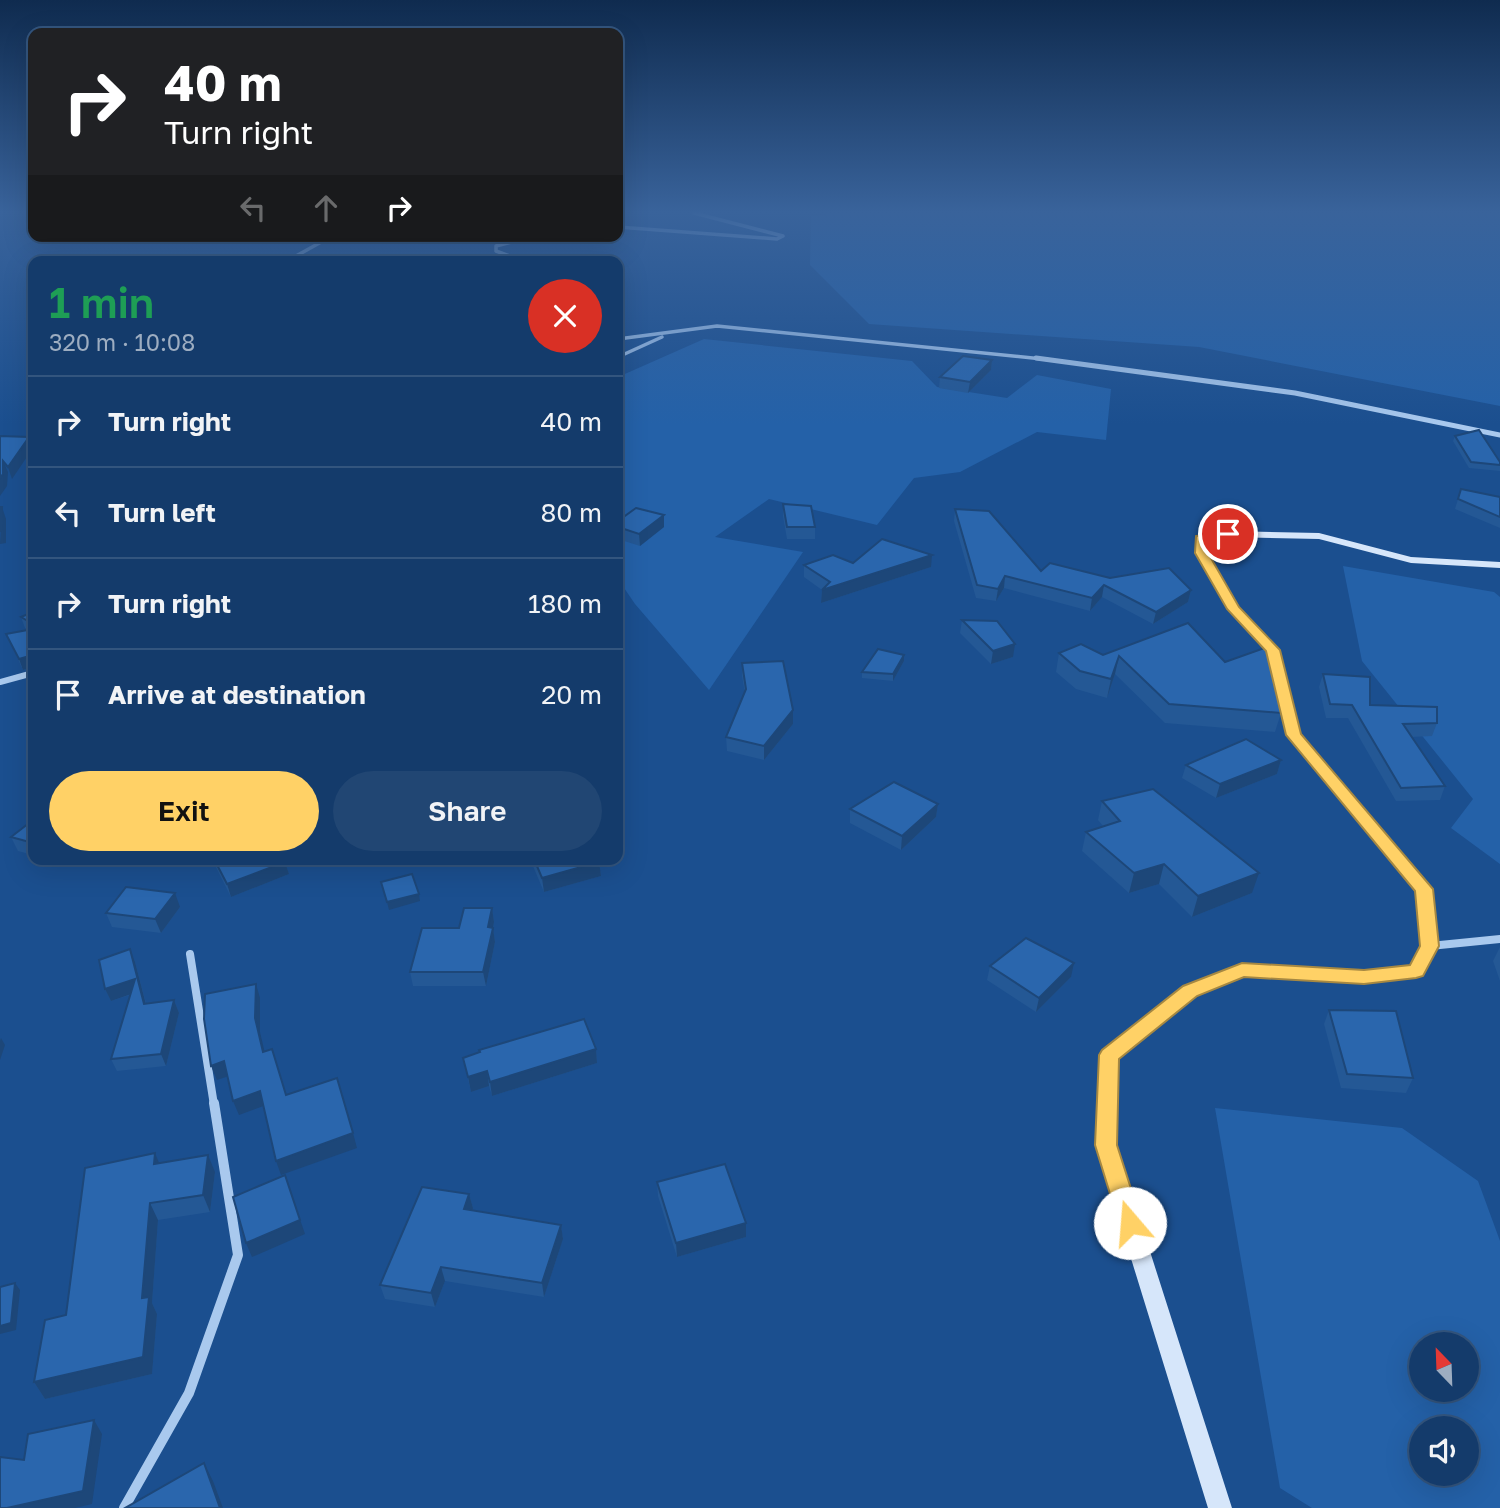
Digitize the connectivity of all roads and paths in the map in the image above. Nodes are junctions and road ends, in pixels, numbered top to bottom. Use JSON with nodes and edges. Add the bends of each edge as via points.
{"nodes":[{"id":1,"x":676,"y":330,"type":"junction"},
{"id":2,"x":623,"y":339,"type":"edge"},
{"id":3,"x":623,"y":355,"type":"edge"},
{"id":4,"x":1500,"y":435,"type":"edge"},
{"id":5,"x":1500,"y":565,"type":"edge"},
{"id":6,"x":28,"y":674,"type":"edge"},
{"id":7,"x":0,"y":682,"type":"edge"},
{"id":8,"x":1500,"y":939,"type":"edge"},
{"id":9,"x":1429,"y":946,"type":"junction"},
{"id":10,"x":190,"y":954,"type":"dead end"},
{"id":11,"x":124,"y":1508,"type":"edge"},
{"id":12,"x":1220,"y":1508,"type":"edge"}],
"edges":[{"from":1,"to":2,"type":"street"},
{"from":1,"to":3,"type":"street"},
{"from":1,"to":4,"type":"street","via":[[714,326],[1058,360],[1235,383]]},
{"from":5,"to":9,"type":"street","via":[[1411,560],[1319,536],[1228,534],[1200,539],[1201,553],[1234,609],[1272,650],[1293,735],[1424,889]]},
{"from":6,"to":7,"type":"street"},
{"from":8,"to":9,"type":"street"},
{"from":9,"to":12,"type":"street","via":[[1416,971],[1364,977],[1242,970],[1190,991],[1109,1055],[1106,1145]]},
{"from":10,"to":11,"type":"street","via":[[238,1255],[189,1394]]}]}
